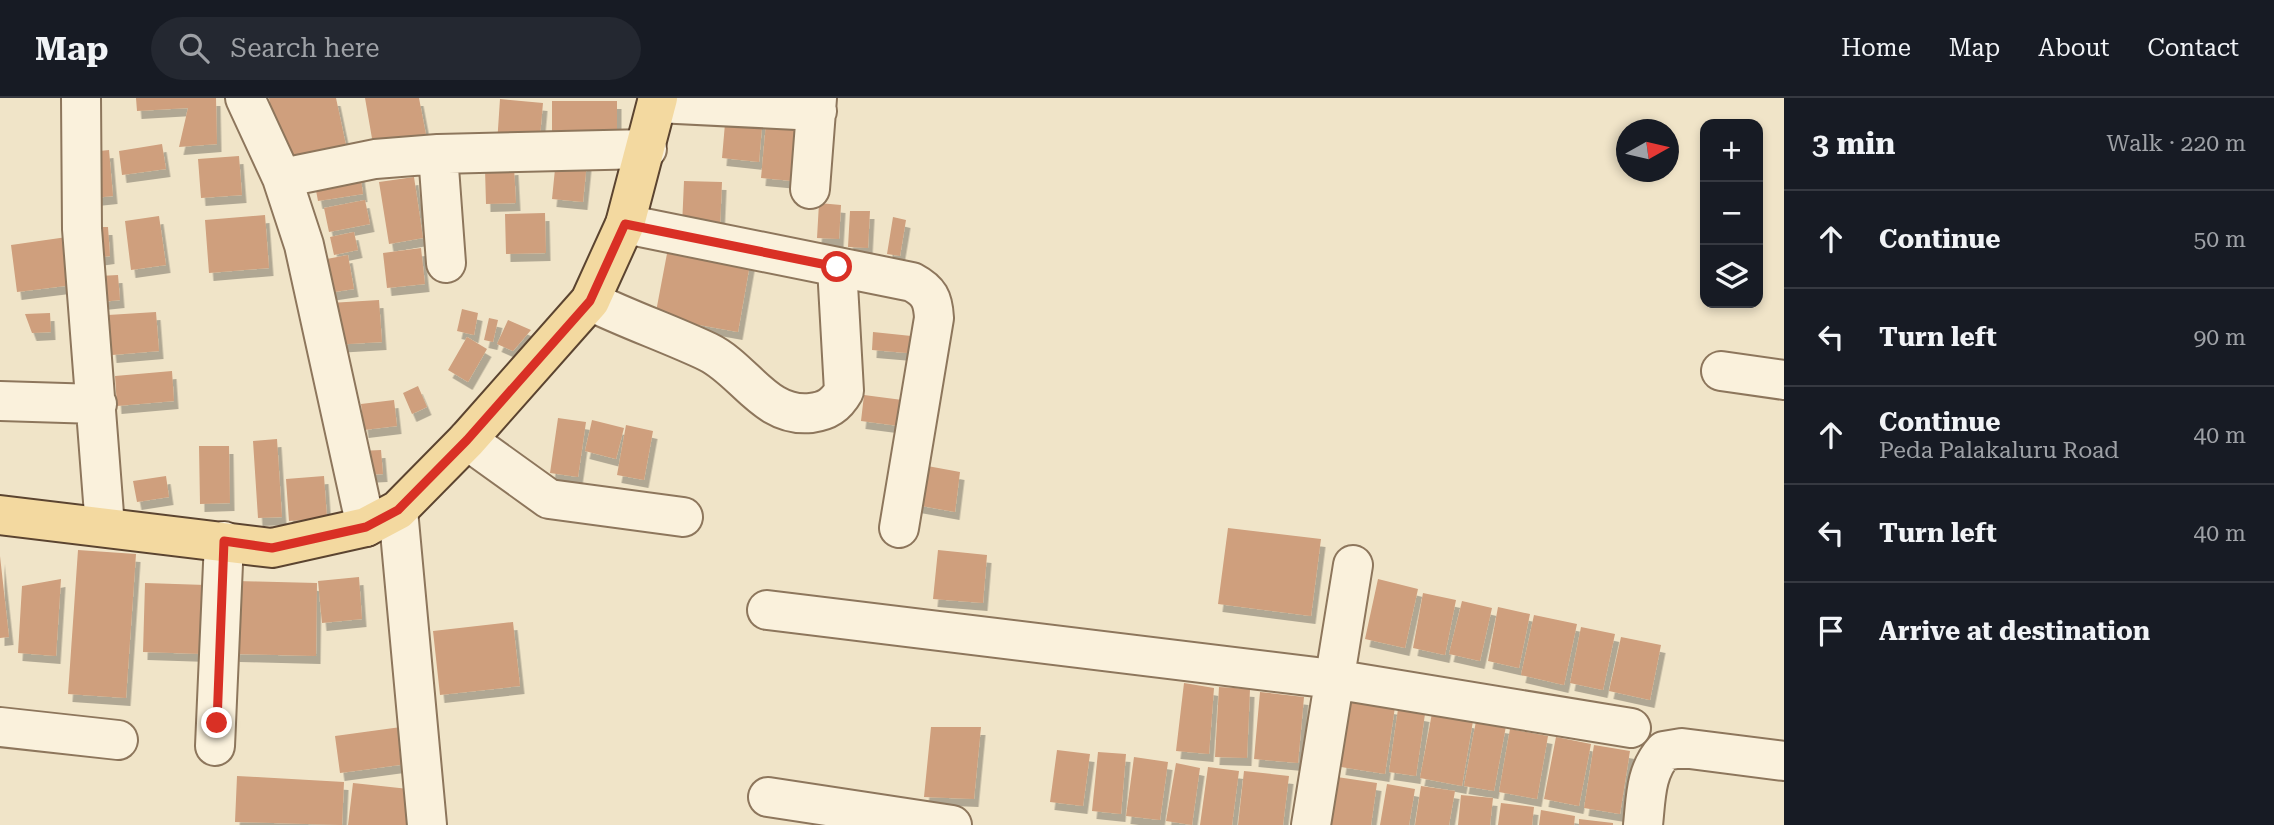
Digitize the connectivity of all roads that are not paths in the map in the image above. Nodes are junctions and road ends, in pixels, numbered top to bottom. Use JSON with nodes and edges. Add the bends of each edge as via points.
{"nodes":[{"id":1,"x":81,"y":98,"type":"edge"},
{"id":2,"x":245,"y":98,"type":"edge"},
{"id":3,"x":657,"y":101,"type":"edge"},
{"id":4,"x":817,"y":105,"type":"edge"},
{"id":5,"x":647,"y":149,"type":"junction"},
{"id":6,"x":438,"y":154,"type":"junction"},
{"id":7,"x":282,"y":178,"type":"junction"},
{"id":8,"x":810,"y":189,"type":"dead end"},
{"id":9,"x":625,"y":224,"type":"junction"},
{"id":10,"x":446,"y":263,"type":"dead end"},
{"id":11,"x":837,"y":267,"type":"junction"},
{"id":12,"x":590,"y":301,"type":"junction"},
{"id":13,"x":1721,"y":372,"type":"dead end"},
{"id":14,"x":1784,"y":380,"type":"edge"},
{"id":15,"x":0,"y":401,"type":"edge"},
{"id":16,"x":97,"y":404,"type":"junction"},
{"id":17,"x":467,"y":440,"type":"junction"},
{"id":18,"x":0,"y":515,"type":"edge"},
{"id":19,"x":683,"y":517,"type":"dead end"},
{"id":20,"x":382,"y":518,"type":"junction"},
{"id":21,"x":105,"y":527,"type":"junction"},
{"id":22,"x":898,"y":528,"type":"dead end"},
{"id":23,"x":224,"y":541,"type":"junction"},
{"id":24,"x":1353,"y":565,"type":"dead end"},
{"id":25,"x":767,"y":610,"type":"dead end"},
{"id":26,"x":1333,"y":679,"type":"junction"},
{"id":27,"x":0,"y":727,"type":"edge"},
{"id":28,"x":1630,"y":728,"type":"dead end"},
{"id":29,"x":118,"y":740,"type":"dead end"},
{"id":30,"x":215,"y":746,"type":"dead end"},
{"id":31,"x":1784,"y":761,"type":"edge"},
{"id":32,"x":768,"y":797,"type":"dead end"},
{"id":33,"x":427,"y":825,"type":"edge"},
{"id":34,"x":952,"y":825,"type":"edge"},
{"id":35,"x":1311,"y":825,"type":"edge"},
{"id":36,"x":1643,"y":825,"type":"edge"}],
"edges":[{"from":1,"to":16,"type":"street","via":[[82,229]]},
{"from":2,"to":7,"type":"street"},
{"from":3,"to":4,"type":"street"},
{"from":3,"to":5,"type":"main road"},
{"from":4,"to":8,"type":"street"},
{"from":5,"to":6,"type":"street"},
{"from":5,"to":9,"type":"main road"},
{"from":6,"to":7,"type":"street","via":[[375,159]]},
{"from":6,"to":10,"type":"street"},
{"from":7,"to":20,"type":"street"},
{"from":9,"to":11,"type":"street"},
{"from":9,"to":12,"type":"main road"},
{"from":11,"to":12,"type":"street","via":[[844,391],[838,403],[801,414],[767,402],[722,359]]},
{"from":11,"to":22,"type":"street","via":[[912,282],[927,290],[934,303]]},
{"from":12,"to":17,"type":"main road"},
{"from":13,"to":14,"type":"street"},
{"from":15,"to":16,"type":"street"},
{"from":16,"to":21,"type":"street"},
{"from":17,"to":19,"type":"street","via":[[549,499]]},
{"from":17,"to":20,"type":"main road"},
{"from":18,"to":21,"type":"main road"},
{"from":20,"to":23,"type":"main road","via":[[272,548]]},
{"from":20,"to":33,"type":"street"},
{"from":21,"to":23,"type":"main road"},
{"from":23,"to":30,"type":"street"},
{"from":24,"to":26,"type":"street"},
{"from":25,"to":26,"type":"street"},
{"from":26,"to":28,"type":"street"},
{"from":26,"to":35,"type":"street"},
{"from":27,"to":29,"type":"street"},
{"from":31,"to":36,"type":"street","via":[[1682,748],[1664,751],[1648,778]]},
{"from":32,"to":34,"type":"street"}]}
